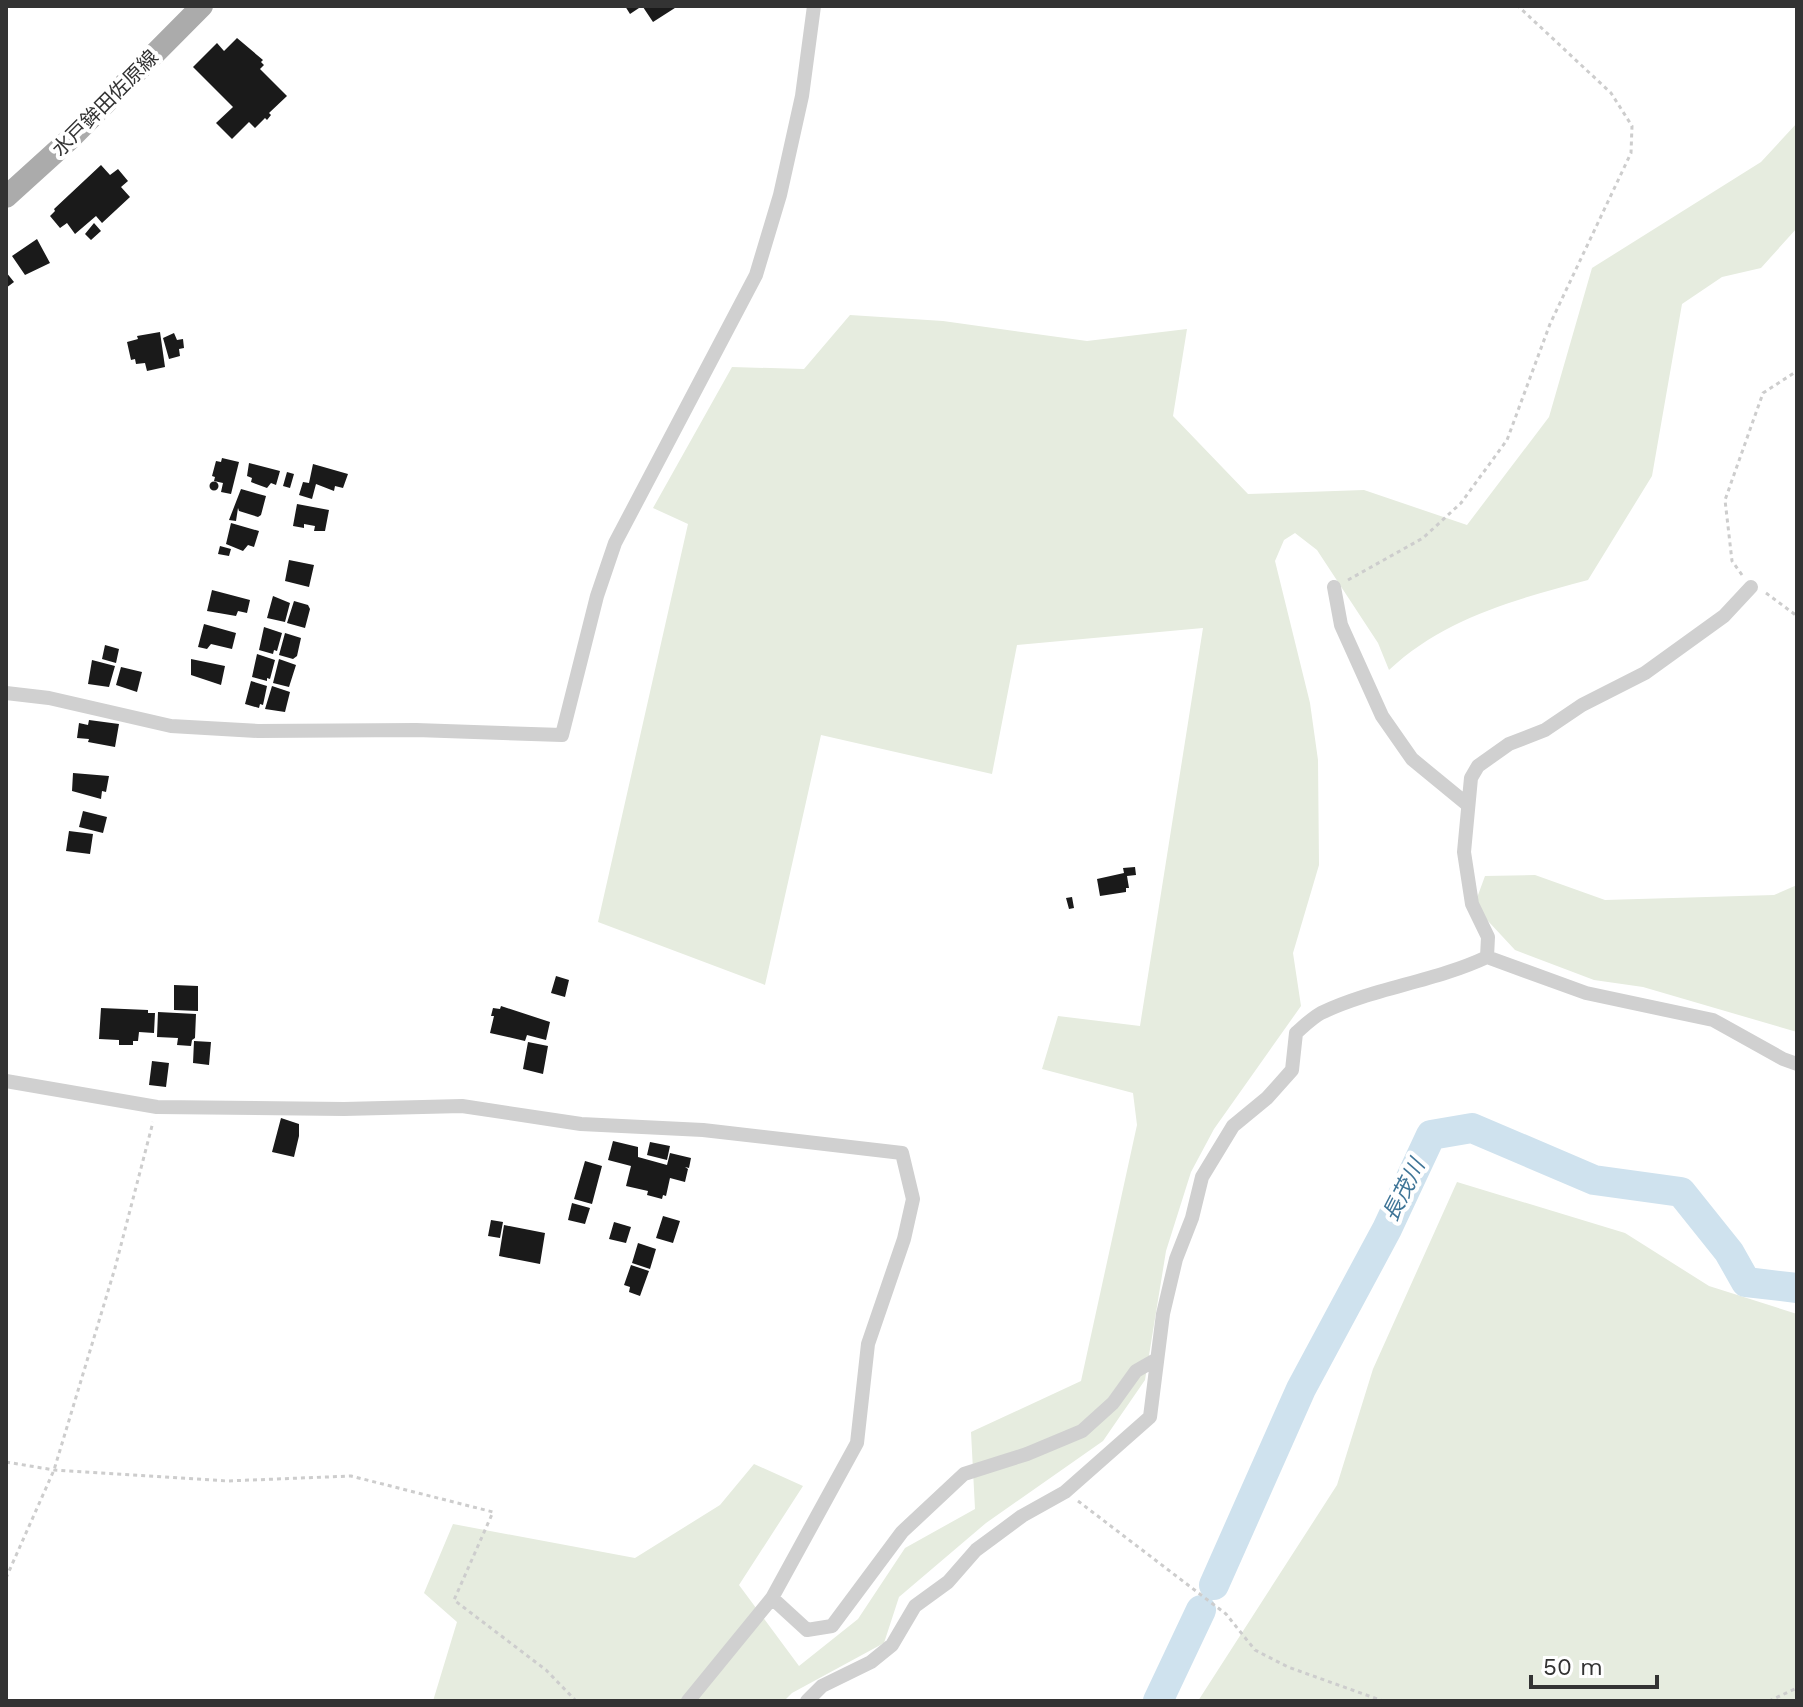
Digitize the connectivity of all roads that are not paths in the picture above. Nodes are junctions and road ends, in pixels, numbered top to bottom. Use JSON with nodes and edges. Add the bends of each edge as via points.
{"nodes":[{"id":1,"x":202,"y":6,"type":"edge"},
{"id":2,"x":814,"y":6,"type":"edge"},
{"id":3,"x":6,"y":197,"type":"edge"},
{"id":4,"x":1334,"y":587,"type":"road end"},
{"id":5,"x":1751,"y":587,"type":"road end"},
{"id":6,"x":6,"y":693,"type":"edge"},
{"id":7,"x":1468,"y":805,"type":"junction"},
{"id":8,"x":1487,"y":957,"type":"junction"},
{"id":9,"x":1797,"y":1064,"type":"edge"},
{"id":10,"x":6,"y":1081,"type":"edge"},
{"id":11,"x":1157,"y":1359,"type":"junction"},
{"id":12,"x":772,"y":1598,"type":"junction"},
{"id":13,"x":688,"y":1701,"type":"edge"},
{"id":14,"x":807,"y":1701,"type":"edge"}],
"edges":[{"from":1,"to":3,"type":"main road","name":"水戸鉾田佐原線"},
{"from":2,"to":6,"type":"street","via":[[799,110],[756,275],[615,543],[562,735],[171,726]]},
{"from":4,"to":7,"type":"street","via":[[1341,625],[1382,716],[1412,759]]},
{"from":5,"to":7,"type":"street","via":[[1724,616],[1645,673],[1488,757],[1471,778]]},
{"from":7,"to":8,"type":"street","via":[[1464,852],[1472,904],[1488,937]]},
{"from":8,"to":9,"type":"street","via":[[1586,993],[1713,1020]]},
{"from":8,"to":11,"type":"street","via":[[1318,1014],[1296,1033],[1292,1070],[1233,1126],[1202,1177],[1173,1273]]},
{"from":10,"to":12,"type":"street","via":[[157,1107],[462,1106],[581,1124],[703,1130],[902,1153],[913,1199],[868,1344],[857,1443]]},
{"from":11,"to":12,"type":"street","via":[[1136,1371],[1113,1403],[1082,1431],[964,1474],[902,1532],[832,1626],[807,1630]]},
{"from":11,"to":14,"type":"street","via":[[1150,1417],[1065,1492],[976,1550],[948,1582],[915,1606],[892,1645],[871,1662],[822,1686]]},
{"from":12,"to":13,"type":"street"}]}
